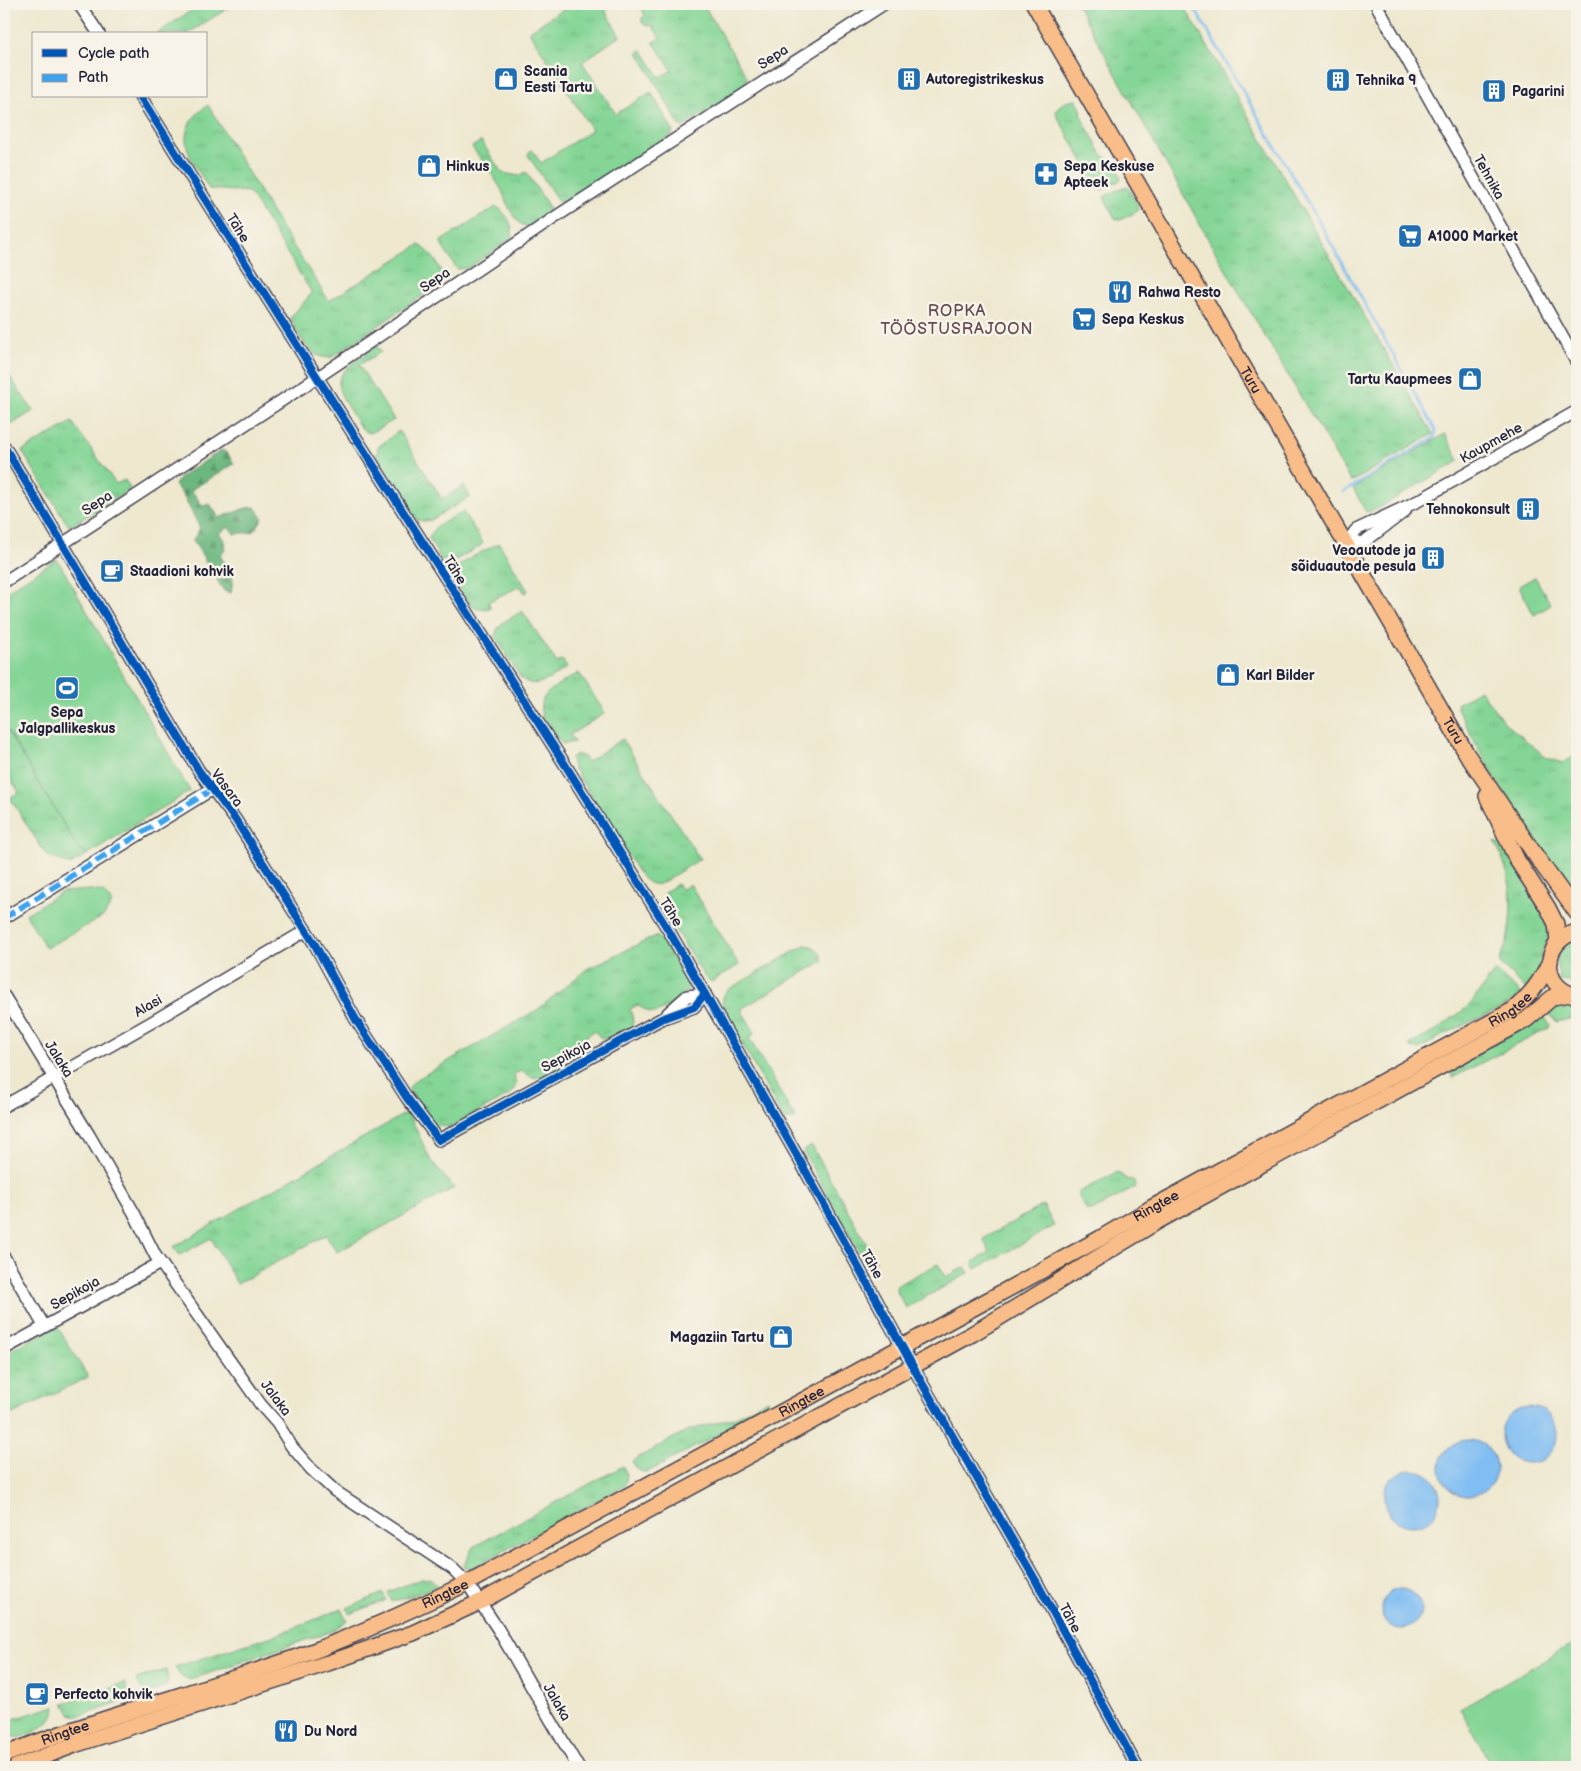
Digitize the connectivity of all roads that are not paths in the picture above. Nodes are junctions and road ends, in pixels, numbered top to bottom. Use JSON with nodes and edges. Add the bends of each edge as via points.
{"nodes":[{"id":1,"x":79,"y":4,"type":"edge"},
{"id":2,"x":884,"y":4,"type":"edge"},
{"id":3,"x":1034,"y":4,"type":"edge"},
{"id":4,"x":1376,"y":4,"type":"edge"},
{"id":5,"x":98,"y":32,"type":"edge"},
{"id":6,"x":141,"y":98,"type":"edge"},
{"id":7,"x":1577,"y":363,"type":"edge"},
{"id":8,"x":317,"y":377,"type":"junction"},
{"id":9,"x":1577,"y":411,"type":"edge"},
{"id":10,"x":4,"y":446,"type":"edge"},
{"id":11,"x":62,"y":543,"type":"junction"},
{"id":12,"x":1346,"y":543,"type":"junction"},
{"id":13,"x":4,"y":582,"type":"edge"},
{"id":14,"x":1468,"y":756,"type":"junction"},
{"id":15,"x":212,"y":790,"type":"junction"},
{"id":16,"x":1577,"y":913,"type":"edge"},
{"id":17,"x":4,"y":918,"type":"edge"},
{"id":18,"x":305,"y":931,"type":"junction"},
{"id":19,"x":1577,"y":932,"type":"edge"},
{"id":20,"x":1558,"y":942,"type":"junction"},
{"id":21,"x":1550,"y":960,"type":"junction"},
{"id":22,"x":705,"y":994,"type":"junction"},
{"id":23,"x":1574,"y":995,"type":"edge"},
{"id":24,"x":4,"y":996,"type":"edge"},
{"id":25,"x":53,"y":1078,"type":"junction"},
{"id":26,"x":4,"y":1106,"type":"edge"},
{"id":27,"x":439,"y":1140,"type":"joint"},
{"id":28,"x":4,"y":1257,"type":"edge"},
{"id":29,"x":160,"y":1263,"type":"junction"},
{"id":30,"x":44,"y":1326,"type":"junction"},
{"id":31,"x":902,"y":1347,"type":"junction"},
{"id":32,"x":4,"y":1349,"type":"edge"},
{"id":33,"x":913,"y":1367,"type":"junction"},
{"id":34,"x":467,"y":1583,"type":"junction"},
{"id":35,"x":480,"y":1602,"type":"junction"},
{"id":36,"x":4,"y":1755,"type":"edge"},
{"id":37,"x":16,"y":1767,"type":"edge"},
{"id":38,"x":578,"y":1767,"type":"edge"},
{"id":39,"x":1137,"y":1767,"type":"edge"}],
"edges":[{"from":1,"to":5,"type":"street"},
{"from":2,"to":8,"type":"street","name":"Sepa","via":[[560,214]]},
{"from":3,"to":12,"type":"main road","name":"Turu"},
{"from":4,"to":7,"type":"street","name":"Tehnika"},
{"from":6,"to":8,"type":"street","name":"Tähe"},
{"from":8,"to":11,"type":"street","name":"Sepa"},
{"from":8,"to":22,"type":"street","name":"Tähe","via":[[564,763]]},
{"from":9,"to":12,"type":"street","name":"Kaupmehe","via":[[1418,501],[1356,530]]},
{"from":10,"to":11,"type":"street","name":"Vasara"},
{"from":11,"to":13,"type":"street","name":"Sepa"},
{"from":11,"to":15,"type":"street","name":"Vasara"},
{"from":12,"to":14,"type":"main road","name":"Turu"},
{"from":14,"to":16,"type":"main road","name":"Turu"},
{"from":14,"to":20,"type":"main road","name":"Turu","via":[[1517,860],[1556,924]]},
{"from":15,"to":17,"type":"street"},
{"from":15,"to":18,"type":"street","name":"Vasara","via":[[235,819]]},
{"from":18,"to":25,"type":"street","name":"Alasi"},
{"from":18,"to":27,"type":"street","name":"Vasara","via":[[361,1027]]},
{"from":19,"to":20,"type":"main road"},
{"from":20,"to":21,"type":"main road","name":"Ringtee"},
{"from":21,"to":23,"type":"main road","via":[[1554,981],[1561,989]]},
{"from":21,"to":31,"type":"main road","name":"Ringtee","via":[[1529,996],[1513,1010]]},
{"from":22,"to":27,"type":"street","name":"Sepikoja","via":[[694,1007],[661,1019]]},
{"from":22,"to":31,"type":"street","name":"Tähe"},
{"from":23,"to":33,"type":"main road","name":"Ringtee","via":[[1553,996],[1526,1020],[1158,1221]]},
{"from":24,"to":25,"type":"street","name":"Jalaka"},
{"from":25,"to":26,"type":"street","name":"Alasi"},
{"from":25,"to":29,"type":"street","name":"Jalaka","via":[[134,1212]]},
{"from":28,"to":30,"type":"street"},
{"from":29,"to":30,"type":"street","name":"Sepikoja"},
{"from":29,"to":34,"type":"street","name":"Jalaka","via":[[311,1469],[335,1491],[453,1569]]},
{"from":30,"to":32,"type":"street","name":"Sepikoja"},
{"from":31,"to":33,"type":"street","name":"Tähe"},
{"from":31,"to":34,"type":"main road","name":"Ringtee"},
{"from":33,"to":35,"type":"main road","name":"Ringtee"},
{"from":33,"to":39,"type":"street","name":"Tähe","via":[[1036,1581]]},
{"from":34,"to":35,"type":"street","name":"Jalaka"},
{"from":34,"to":36,"type":"main road","name":"Ringtee","via":[[318,1649]]},
{"from":35,"to":37,"type":"main road","name":"Ringtee","via":[[388,1642]]},
{"from":35,"to":38,"type":"street","name":"Jalaka"}]}
